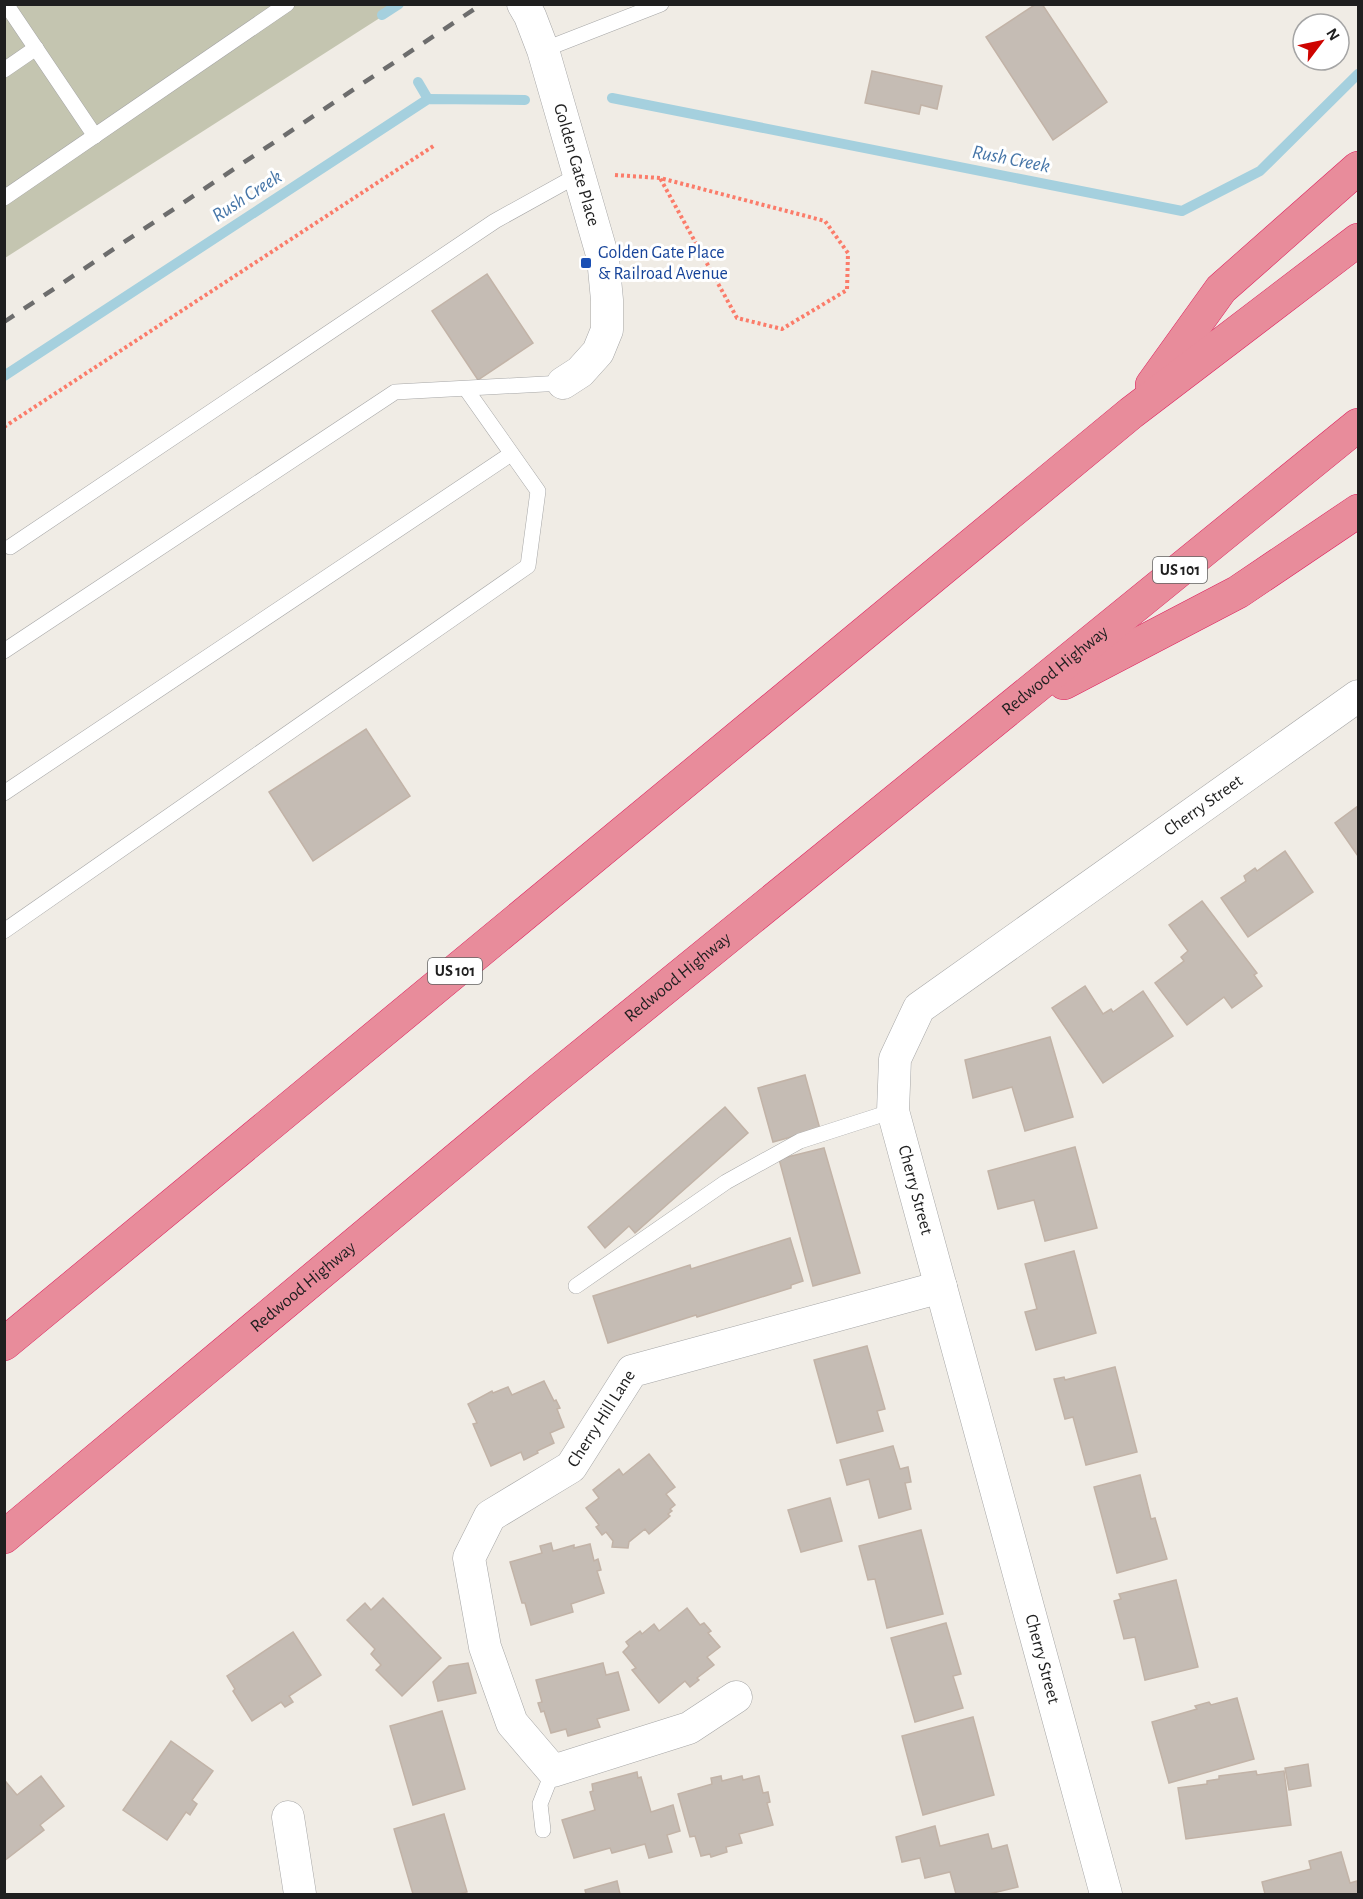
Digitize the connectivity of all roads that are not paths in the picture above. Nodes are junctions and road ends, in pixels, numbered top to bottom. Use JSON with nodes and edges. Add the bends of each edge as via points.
{"nodes":[{"id":1,"x":6,"y":4,"type":"edge"},
{"id":2,"x":287,"y":4,"type":"edge"},
{"id":3,"x":524,"y":4,"type":"edge"},
{"id":4,"x":661,"y":4,"type":"edge"},
{"id":5,"x":36,"y":48,"type":"junction"},
{"id":6,"x":543,"y":50,"type":"junction"},
{"id":7,"x":4,"y":70,"type":"edge"},
{"id":8,"x":95,"y":136,"type":"junction"},
{"id":9,"x":1359,"y":168,"type":"edge"},
{"id":10,"x":578,"y":175,"type":"junction"},
{"id":11,"x":4,"y":198,"type":"edge"},
{"id":12,"x":1359,"y":240,"type":"edge"},
{"id":13,"x":563,"y":383,"type":"joint"},
{"id":14,"x":466,"y":389,"type":"junction"},
{"id":15,"x":1131,"y":413,"type":"junction"},
{"id":16,"x":1359,"y":425,"type":"edge"},
{"id":17,"x":511,"y":454,"type":"junction"},
{"id":18,"x":1359,"y":511,"type":"edge"},
{"id":19,"x":10,"y":547,"type":"dead end"},
{"id":20,"x":4,"y":651,"type":"edge"},
{"id":21,"x":1359,"y":696,"type":"edge"},
{"id":22,"x":1001,"y":716,"type":"junction"},
{"id":23,"x":4,"y":793,"type":"edge"},
{"id":24,"x":4,"y":931,"type":"edge"},
{"id":25,"x":893,"y":1111,"type":"junction"},
{"id":26,"x":576,"y":1286,"type":"dead end"},
{"id":27,"x":941,"y":1287,"type":"junction"},
{"id":28,"x":4,"y":1344,"type":"edge"},
{"id":29,"x":4,"y":1538,"type":"edge"},
{"id":30,"x":736,"y":1697,"type":"dead end"},
{"id":31,"x":553,"y":1771,"type":"junction"},
{"id":32,"x":288,"y":1817,"type":"dead end"},
{"id":33,"x":543,"y":1830,"type":"dead end"},
{"id":34,"x":300,"y":1894,"type":"edge"},
{"id":35,"x":1106,"y":1894,"type":"edge"}],
"edges":[{"from":1,"to":5,"type":"lane"},
{"from":2,"to":8,"type":"lane"},
{"from":3,"to":6,"type":"street","name":"Golden Gate Place"},
{"from":4,"to":6,"type":"lane"},
{"from":5,"to":7,"type":"lane"},
{"from":5,"to":8,"type":"lane"},
{"from":6,"to":10,"type":"street","name":"Golden Gate Place"},
{"from":8,"to":11,"type":"lane"},
{"from":9,"to":15,"type":"highway","via":[[1221,289]]},
{"from":10,"to":13,"type":"street","name":"Golden Gate Place","via":[[603,258],[607,330],[598,352],[580,372]]},
{"from":10,"to":19,"type":"lane","via":[[495,221]]},
{"from":12,"to":15,"type":"highway","number":"US 101"},
{"from":13,"to":14,"type":"lane"},
{"from":14,"to":17,"type":"lane"},
{"from":14,"to":20,"type":"lane","via":[[395,392]]},
{"from":15,"to":28,"type":"highway","number":"US 101"},
{"from":16,"to":22,"type":"highway","name":"Redwood Highway","number":"US 101"},
{"from":17,"to":23,"type":"lane"},
{"from":17,"to":24,"type":"lane","via":[[538,491],[528,566]]},
{"from":18,"to":22,"type":"highway","via":[[1238,592]]},
{"from":21,"to":25,"type":"street","name":"Cherry Street","via":[[919,1008],[895,1059]]},
{"from":22,"to":29,"type":"highway","name":"Redwood Highway","number":"US 101","via":[[542,1088]]},
{"from":25,"to":26,"type":"lane","via":[[800,1140],[726,1182]]},
{"from":25,"to":27,"type":"street","name":"Cherry Street"},
{"from":27,"to":31,"type":"street","name":"Cherry Hill Lane","via":[[632,1371],[571,1467],[490,1516],[469,1558],[485,1647],[512,1723]]},
{"from":27,"to":35,"type":"street","name":"Cherry Street"},
{"from":30,"to":31,"type":"street","via":[[689,1728]]},
{"from":31,"to":33,"type":"lane","via":[[540,1804]]},
{"from":32,"to":34,"type":"street"}]}
